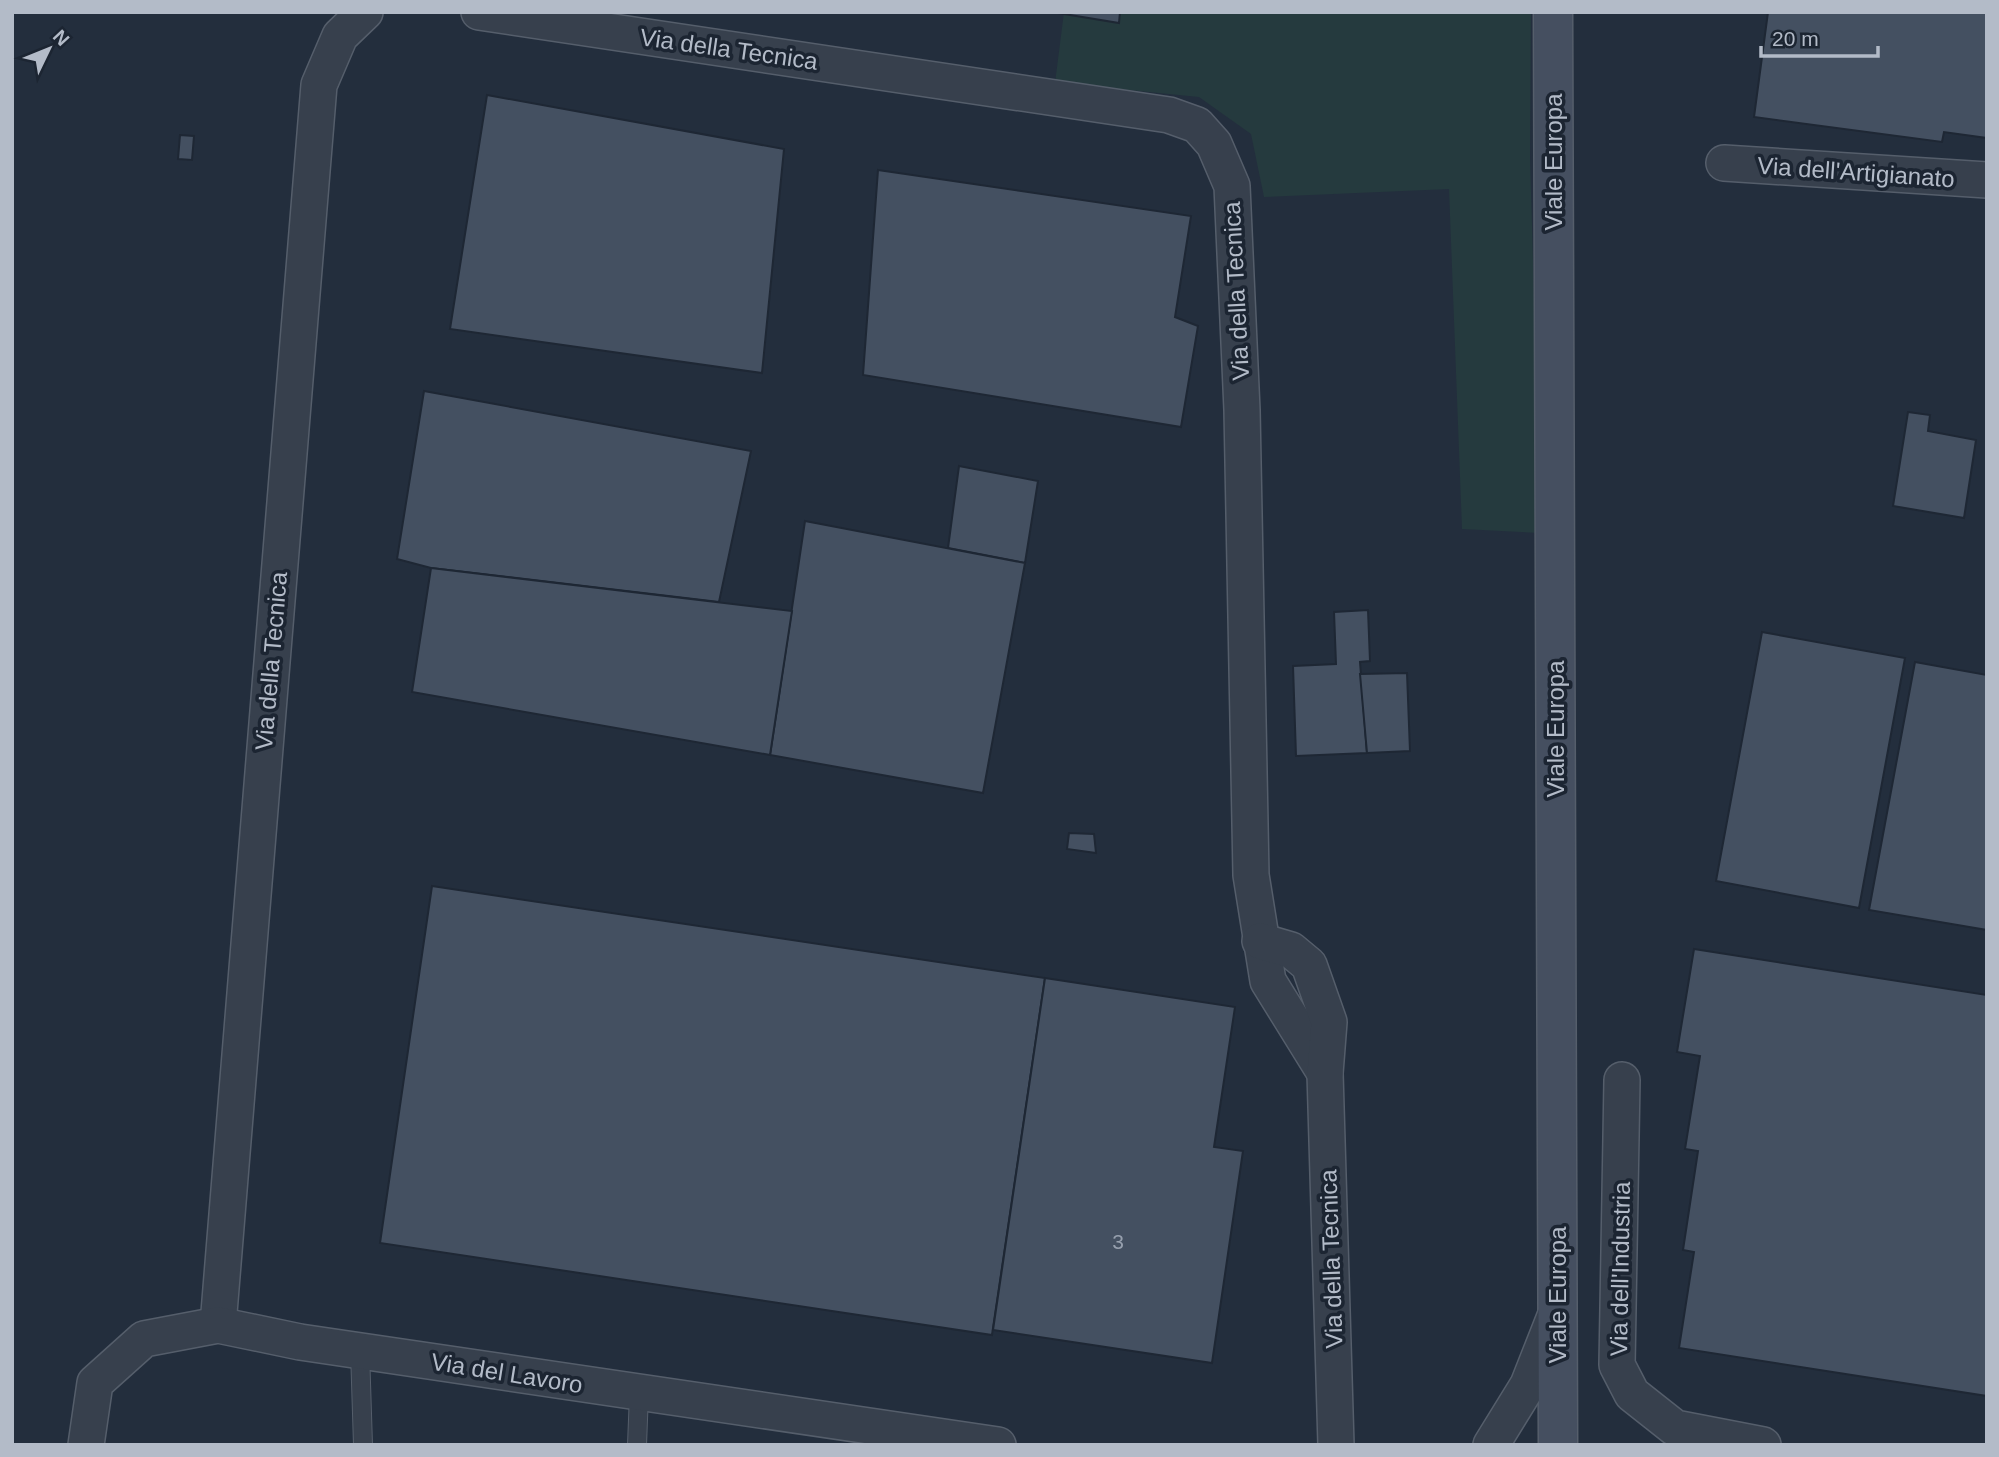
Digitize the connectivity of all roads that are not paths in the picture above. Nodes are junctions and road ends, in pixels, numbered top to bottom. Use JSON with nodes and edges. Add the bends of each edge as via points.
{"nodes":[{"id":1,"x":365,"y":12,"type":"edge"},
{"id":2,"x":479,"y":12,"type":"edge"},
{"id":3,"x":1553,"y":12,"type":"edge"},
{"id":4,"x":1724,"y":163,"type":"dead end"},
{"id":5,"x":1987,"y":180,"type":"edge"},
{"id":6,"x":1622,"y":1080,"type":"dead end"},
{"id":7,"x":1558,"y":1311,"type":"junction"},
{"id":8,"x":218,"y":1325,"type":"junction"},
{"id":9,"x":360,"y":1351,"type":"junction"},
{"id":10,"x":639,"y":1394,"type":"junction"},
{"id":11,"x":86,"y":1445,"type":"edge"},
{"id":12,"x":363,"y":1445,"type":"edge"},
{"id":13,"x":637,"y":1445,"type":"edge"},
{"id":14,"x":998,"y":1445,"type":"edge"},
{"id":15,"x":1336,"y":1445,"type":"edge"},
{"id":16,"x":1491,"y":1445,"type":"edge"},
{"id":17,"x":1558,"y":1445,"type":"edge"},
{"id":18,"x":1763,"y":1445,"type":"edge"}],
"edges":[{"from":1,"to":8,"type":"street","name":"Via della Tecnica","via":[[340,36],[319,85]]},
{"from":2,"to":15,"type":"street","name":"Via della Tecnica","via":[[1168,115],[1197,125],[1213,144],[1232,186],[1251,875],[1268,981],[1325,1073]]},
{"from":3,"to":7,"type":"main road","name":"Viale Europa"},
{"from":4,"to":5,"type":"street","name":"Via dell'Artigianato"},
{"from":6,"to":18,"type":"street","name":"Via dell'Industria","via":[[1617,1365],[1632,1394],[1675,1428]]},
{"from":7,"to":16,"type":"street","via":[[1528,1385]]},
{"from":7,"to":17,"type":"main road","name":"Viale Europa"},
{"from":8,"to":9,"type":"street","name":"Via del Lavoro"},
{"from":8,"to":11,"type":"street","name":"Via del Lavoro","via":[[144,1339],[94,1383]]},
{"from":9,"to":10,"type":"street","name":"Via del Lavoro"},
{"from":9,"to":12,"type":"lane"},
{"from":10,"to":13,"type":"lane"},
{"from":10,"to":14,"type":"street","name":"Via del Lavoro"}]}
